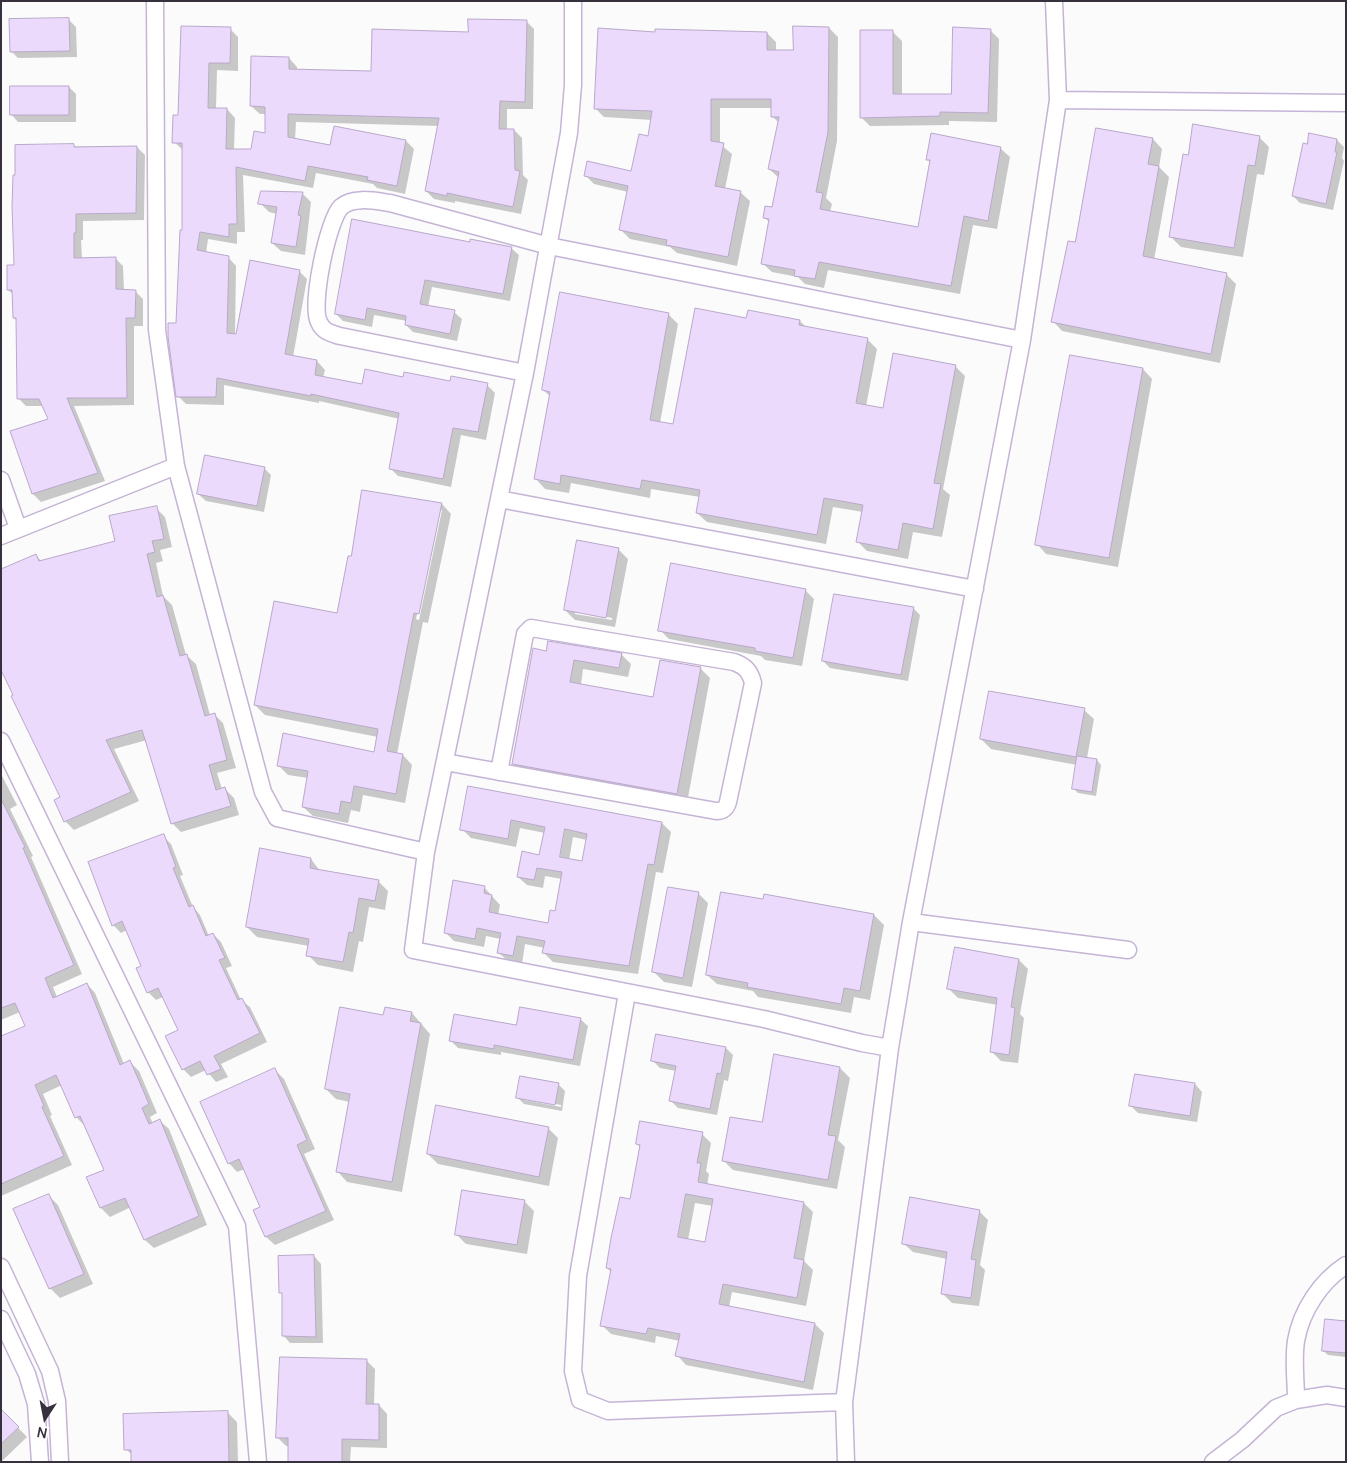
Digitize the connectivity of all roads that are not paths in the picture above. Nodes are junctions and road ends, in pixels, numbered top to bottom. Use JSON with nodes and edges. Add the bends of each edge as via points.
{"nodes":[{"id":1,"x":155,"y":1,"type":"edge"},
{"id":2,"x":573,"y":1,"type":"edge"},
{"id":3,"x":1054,"y":1,"type":"edge"},
{"id":4,"x":1058,"y":100,"type":"junction"},
{"id":5,"x":1346,"y":103,"type":"edge"},
{"id":6,"x":549,"y":246,"type":"junction"},
{"id":7,"x":1022,"y":340,"type":"junction"},
{"id":8,"x":525,"y":373,"type":"junction"},
{"id":9,"x":176,"y":466,"type":"junction"},
{"id":10,"x":1,"y":480,"type":"edge"},
{"id":11,"x":499,"y":499,"type":"junction"},
{"id":12,"x":18,"y":528,"type":"junction"},
{"id":13,"x":1,"y":536,"type":"edge"},
{"id":14,"x":975,"y":589,"type":"junction"},
{"id":15,"x":1,"y":741,"type":"edge"},
{"id":16,"x":444,"y":762,"type":"junction"},
{"id":17,"x":499,"y":772,"type":"junction"},
{"id":18,"x":426,"y":852,"type":"junction"},
{"id":19,"x":911,"y":922,"type":"junction"},
{"id":20,"x":1128,"y":950,"type":"dead end"},
{"id":21,"x":627,"y":993,"type":"junction"},
{"id":22,"x":890,"y":1048,"type":"junction"},
{"id":23,"x":1346,"y":1265,"type":"edge"},
{"id":24,"x":1,"y":1267,"type":"edge"},
{"id":25,"x":1,"y":1319,"type":"edge"},
{"id":26,"x":1346,"y":1398,"type":"edge"},
{"id":27,"x":1296,"y":1400,"type":"junction"},
{"id":28,"x":844,"y":1402,"type":"junction"},
{"id":29,"x":40,"y":1462,"type":"edge"},
{"id":30,"x":60,"y":1462,"type":"edge"},
{"id":31,"x":258,"y":1462,"type":"edge"},
{"id":32,"x":846,"y":1462,"type":"edge"},
{"id":33,"x":1213,"y":1462,"type":"edge"}],
"edges":[{"from":1,"to":9,"type":"street","via":[[157,330]]},
{"from":2,"to":6,"type":"street","via":[[573,85],[569,133]]},
{"from":3,"to":4,"type":"street"},
{"from":4,"to":5,"type":"street"},
{"from":4,"to":7,"type":"street"},
{"from":6,"to":7,"type":"street"},
{"from":6,"to":8,"type":"street"},
{"from":6,"to":8,"type":"street","via":[[390,203],[350,202],[341,207],[336,216],[319,281],[316,307],[318,322],[325,331]]},
{"from":7,"to":14,"type":"street"},
{"from":8,"to":11,"type":"street"},
{"from":9,"to":12,"type":"street"},
{"from":9,"to":18,"type":"street","via":[[263,792],[277,818]]},
{"from":10,"to":12,"type":"street"},
{"from":11,"to":14,"type":"street"},
{"from":11,"to":16,"type":"street"},
{"from":12,"to":13,"type":"street"},
{"from":14,"to":19,"type":"street"},
{"from":15,"to":31,"type":"street","via":[[237,1226]]},
{"from":16,"to":17,"type":"street"},
{"from":16,"to":18,"type":"street"},
{"from":17,"to":17,"type":"street","via":[[716,811],[725,809],[753,682],[747,669],[734,662],[532,628],[525,634]]},
{"from":18,"to":21,"type":"street","via":[[413,950]]},
{"from":19,"to":20,"type":"street"},
{"from":19,"to":22,"type":"street"},
{"from":21,"to":22,"type":"street"},
{"from":21,"to":28,"type":"street","via":[[578,1276],[573,1371],[580,1400],[608,1411]]},
{"from":22,"to":28,"type":"street"},
{"from":23,"to":27,"type":"street","via":[[1332,1274],[1307,1308],[1296,1340]]},
{"from":24,"to":30,"type":"street","via":[[56,1389]]},
{"from":25,"to":29,"type":"street","via":[[27,1374],[36,1404]]},
{"from":26,"to":27,"type":"street","via":[[1327,1395]]},
{"from":27,"to":33,"type":"street","via":[[1276,1408]]},
{"from":28,"to":32,"type":"street"}]}
